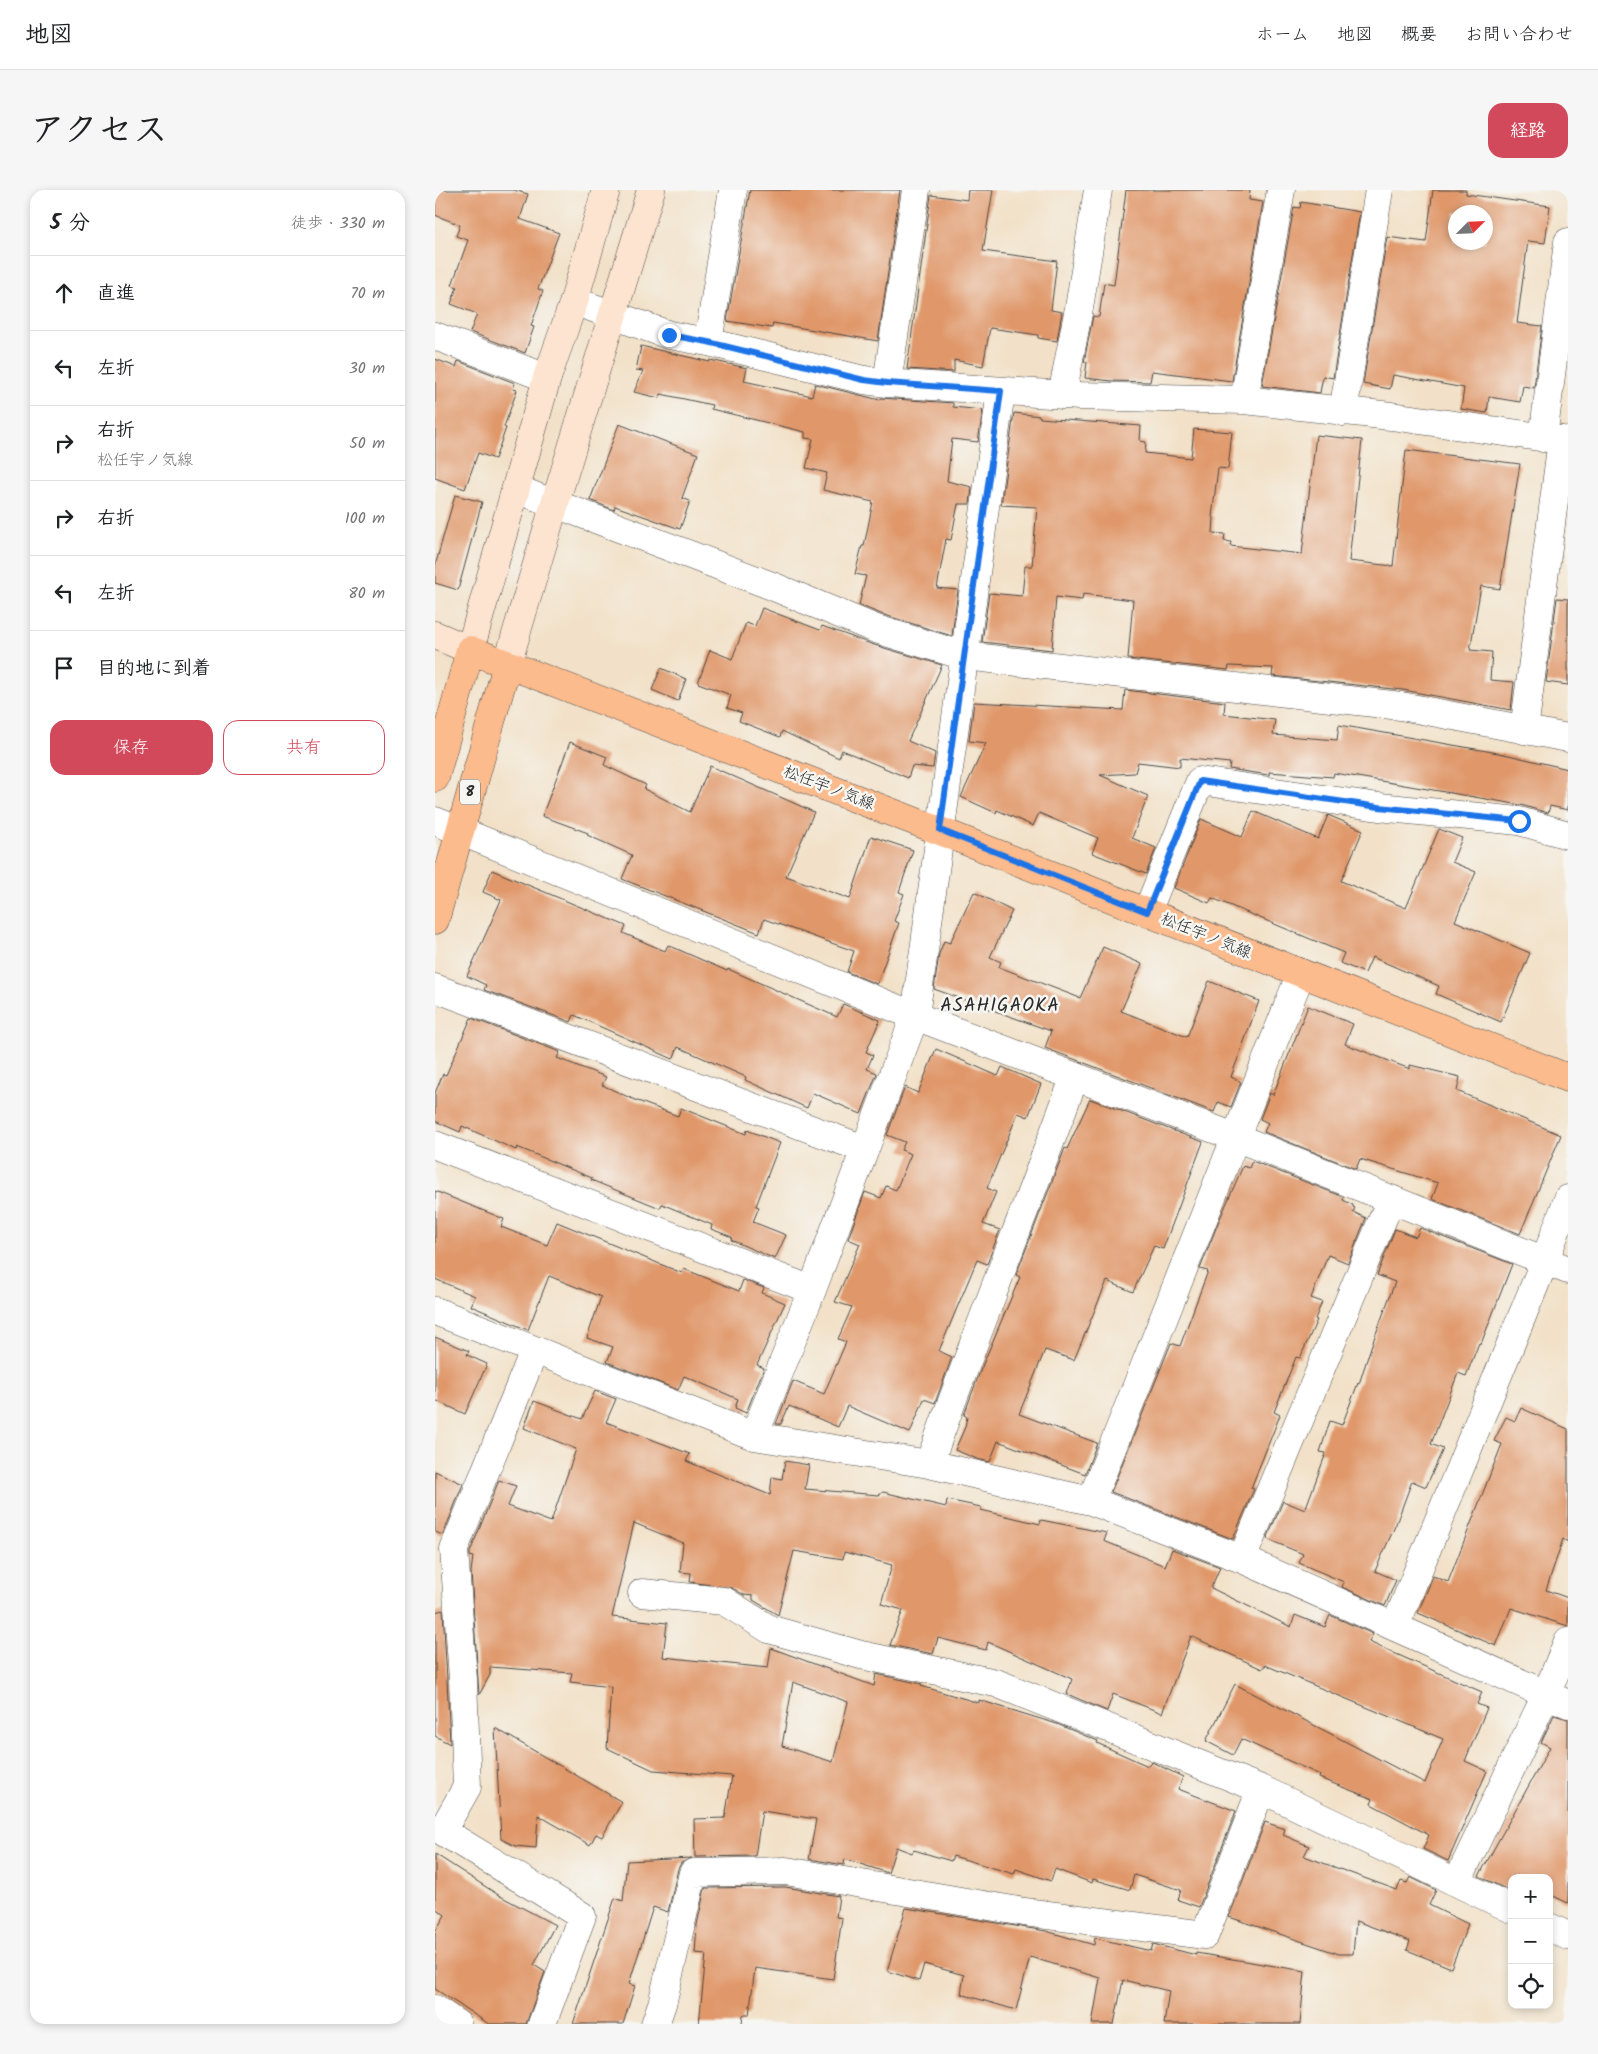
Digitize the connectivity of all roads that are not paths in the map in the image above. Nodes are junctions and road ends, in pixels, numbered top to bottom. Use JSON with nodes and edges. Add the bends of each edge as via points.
{"nodes":[{"id":1,"x":606,"y":190,"type":"edge"},
{"id":2,"x":651,"y":190,"type":"edge"},
{"id":3,"x":733,"y":190,"type":"edge"},
{"id":4,"x":916,"y":190,"type":"edge"},
{"id":5,"x":1098,"y":190,"type":"edge"},
{"id":6,"x":1281,"y":190,"type":"edge"},
{"id":7,"x":1379,"y":190,"type":"edge"},
{"id":8,"x":1568,"y":242,"type":"edge"},
{"id":9,"x":574,"y":301,"type":"junction"},
{"id":10,"x":614,"y":315,"type":"junction"},
{"id":11,"x":435,"y":336,"type":"edge"},
{"id":12,"x":708,"y":342,"type":"junction"},
{"id":13,"x":547,"y":378,"type":"junction"},
{"id":14,"x":887,"y":383,"type":"junction"},
{"id":15,"x":1001,"y":391,"type":"junction"},
{"id":16,"x":1062,"y":395,"type":"junction"},
{"id":17,"x":1244,"y":400,"type":"junction"},
{"id":18,"x":1343,"y":412,"type":"junction"},
{"id":19,"x":1558,"y":440,"type":"edge"},
{"id":20,"x":516,"y":489,"type":"junction"},
{"id":21,"x":555,"y":503,"type":"junction"},
{"id":22,"x":435,"y":635,"type":"edge"},
{"id":23,"x":470,"y":650,"type":"junction"},
{"id":24,"x":965,"y":656,"type":"junction"},
{"id":25,"x":507,"y":665,"type":"junction"},
{"id":26,"x":1524,"y":730,"type":"junction"},
{"id":27,"x":1568,"y":738,"type":"edge"},
{"id":28,"x":435,"y":778,"type":"edge"},
{"id":29,"x":447,"y":826,"type":"edge"},
{"id":30,"x":940,"y":830,"type":"junction"},
{"id":31,"x":1568,"y":835,"type":"edge"},
{"id":32,"x":1147,"y":912,"type":"junction"},
{"id":33,"x":435,"y":920,"type":"edge"},
{"id":34,"x":1301,"y":973,"type":"junction"},
{"id":35,"x":435,"y":988,"type":"edge"},
{"id":36,"x":915,"y":1016,"type":"junction"},
{"id":37,"x":1075,"y":1076,"type":"junction"},
{"id":38,"x":1568,"y":1078,"type":"edge"},
{"id":39,"x":1235,"y":1137,"type":"junction"},
{"id":40,"x":435,"y":1145,"type":"edge"},
{"id":41,"x":865,"y":1150,"type":"junction"},
{"id":42,"x":1391,"y":1199,"type":"junction"},
{"id":43,"x":1568,"y":1199,"type":"edge"},
{"id":44,"x":1557,"y":1265,"type":"edge"},
{"id":45,"x":812,"y":1290,"type":"junction"},
{"id":46,"x":435,"y":1311,"type":"edge"},
{"id":47,"x":534,"y":1351,"type":"junction"},
{"id":48,"x":754,"y":1436,"type":"junction"},
{"id":49,"x":929,"y":1464,"type":"junction"},
{"id":50,"x":1091,"y":1501,"type":"junction"},
{"id":51,"x":444,"y":1550,"type":"edge"},
{"id":52,"x":1242,"y":1559,"type":"junction"},
{"id":53,"x":642,"y":1593,"type":"dead end"},
{"id":54,"x":1395,"y":1628,"type":"junction"},
{"id":55,"x":1568,"y":1641,"type":"edge"},
{"id":56,"x":1557,"y":1700,"type":"edge"},
{"id":57,"x":1261,"y":1789,"type":"junction"},
{"id":58,"x":439,"y":1837,"type":"edge"},
{"id":59,"x":1457,"y":1882,"type":"junction"},
{"id":60,"x":1508,"y":1907,"type":"edge"},
{"id":61,"x":1553,"y":1929,"type":"edge"},
{"id":62,"x":1568,"y":1936,"type":"edge"},
{"id":63,"x":435,"y":2009,"type":"edge"},
{"id":64,"x":457,"y":2024,"type":"edge"},
{"id":65,"x":542,"y":2024,"type":"edge"},
{"id":66,"x":655,"y":2024,"type":"edge"}],
"edges":[{"from":1,"to":9,"type":"street"},
{"from":2,"to":10,"type":"street"},
{"from":3,"to":12,"type":"street"},
{"from":4,"to":14,"type":"street"},
{"from":5,"to":16,"type":"street"},
{"from":6,"to":17,"type":"street"},
{"from":7,"to":18,"type":"street"},
{"from":8,"to":19,"type":"street"},
{"from":9,"to":10,"type":"street"},
{"from":9,"to":13,"type":"street"},
{"from":10,"to":12,"type":"street","via":[[669,335]]},
{"from":10,"to":21,"type":"street"},
{"from":11,"to":13,"type":"street"},
{"from":12,"to":14,"type":"street"},
{"from":13,"to":20,"type":"street"},
{"from":14,"to":15,"type":"street"},
{"from":15,"to":16,"type":"street"},
{"from":15,"to":24,"type":"street"},
{"from":16,"to":17,"type":"street"},
{"from":17,"to":18,"type":"street"},
{"from":18,"to":19,"type":"street"},
{"from":19,"to":26,"type":"street"},
{"from":20,"to":21,"type":"street"},
{"from":20,"to":23,"type":"street"},
{"from":21,"to":24,"type":"street","via":[[876,629]]},
{"from":21,"to":25,"type":"street"},
{"from":22,"to":23,"type":"street"},
{"from":23,"to":25,"type":"main road","name":"松任宇ノ気線"},
{"from":23,"to":28,"type":"main road"},
{"from":24,"to":26,"type":"street","via":[[1401,706]]},
{"from":24,"to":30,"type":"street"},
{"from":25,"to":29,"type":"main road","number":"8"},
{"from":25,"to":30,"type":"main road","name":"松任宇ノ気線"},
{"from":26,"to":27,"type":"street"},
{"from":29,"to":33,"type":"main road","number":"8"},
{"from":29,"to":36,"type":"street"},
{"from":30,"to":32,"type":"main road","name":"松任宇ノ気線"},
{"from":30,"to":36,"type":"street"},
{"from":31,"to":32,"type":"street","via":[[1519,821],[1379,807],[1200,781]]},
{"from":32,"to":34,"type":"main road","name":"松任宇ノ気線"},
{"from":34,"to":38,"type":"main road","name":"松任宇ノ気線"},
{"from":34,"to":39,"type":"street"},
{"from":35,"to":41,"type":"street"},
{"from":36,"to":37,"type":"street"},
{"from":36,"to":41,"type":"street"},
{"from":37,"to":39,"type":"street"},
{"from":37,"to":49,"type":"street"},
{"from":39,"to":42,"type":"street"},
{"from":39,"to":50,"type":"street"},
{"from":40,"to":45,"type":"street"},
{"from":41,"to":45,"type":"street"},
{"from":42,"to":44,"type":"street"},
{"from":42,"to":52,"type":"street"},
{"from":43,"to":44,"type":"street"},
{"from":44,"to":54,"type":"street"},
{"from":45,"to":48,"type":"street"},
{"from":46,"to":47,"type":"street"},
{"from":47,"to":48,"type":"street"},
{"from":47,"to":51,"type":"street"},
{"from":48,"to":49,"type":"street"},
{"from":49,"to":50,"type":"street"},
{"from":50,"to":52,"type":"street"},
{"from":51,"to":58,"type":"street","via":[[463,1679],[467,1787]]},
{"from":52,"to":54,"type":"street"},
{"from":53,"to":57,"type":"street","via":[[724,1601],[769,1629],[861,1655],[996,1683]]},
{"from":54,"to":56,"type":"street"},
{"from":55,"to":56,"type":"street"},
{"from":56,"to":59,"type":"street"},
{"from":57,"to":59,"type":"street"},
{"from":57,"to":66,"type":"street","via":[[1205,1936],[1024,1912],[786,1871],[693,1873]]},
{"from":58,"to":65,"type":"street","via":[[582,1916]]},
{"from":59,"to":60,"type":"street"},
{"from":61,"to":62,"type":"street"},
{"from":63,"to":64,"type":"street"}]}
